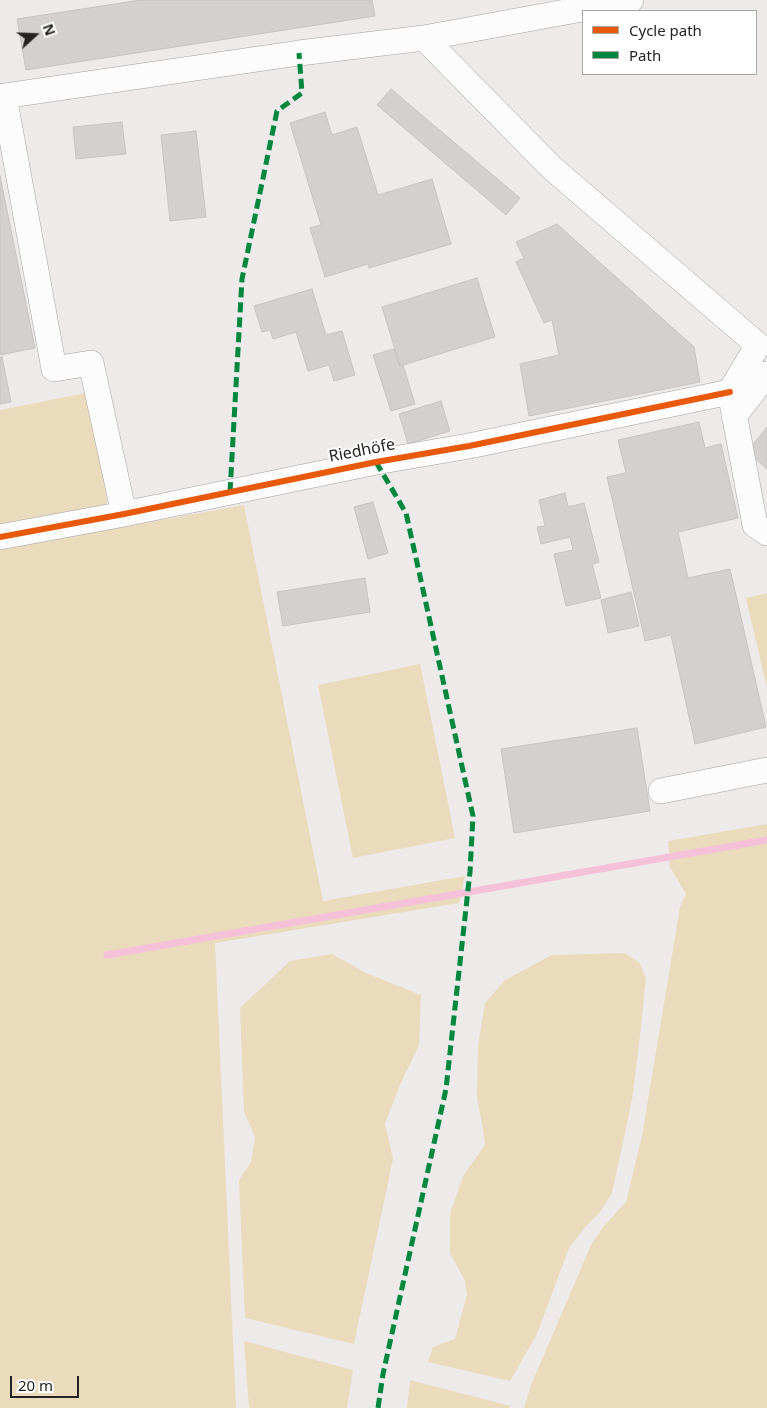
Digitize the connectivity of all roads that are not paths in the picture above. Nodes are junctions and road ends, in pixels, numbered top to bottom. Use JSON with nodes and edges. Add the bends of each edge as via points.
{"nodes":[{"id":1,"x":631,"y":0,"type":"edge"},
{"id":2,"x":424,"y":38,"type":"junction"},
{"id":3,"x":767,"y":374,"type":"edge"},
{"id":4,"x":732,"y":404,"type":"junction"},
{"id":5,"x":124,"y":514,"type":"junction"},
{"id":6,"x":767,"y":533,"type":"edge"},
{"id":7,"x":0,"y":537,"type":"edge"},
{"id":8,"x":767,"y":770,"type":"edge"},
{"id":9,"x":661,"y":791,"type":"dead end"}],
"edges":[{"from":1,"to":2,"type":"street"},
{"from":2,"to":4,"type":"street","via":[[552,168],[758,345]]},
{"from":2,"to":5,"type":"street","via":[[4,96],[54,369],[91,363]]},
{"from":3,"to":4,"type":"street"},
{"from":4,"to":5,"type":"street","name":"Riedhöfe","via":[[376,462]]},
{"from":4,"to":6,"type":"street","via":[[755,525]]},
{"from":5,"to":7,"type":"street","name":"Riedhöfe"},
{"from":8,"to":9,"type":"street"}]}
